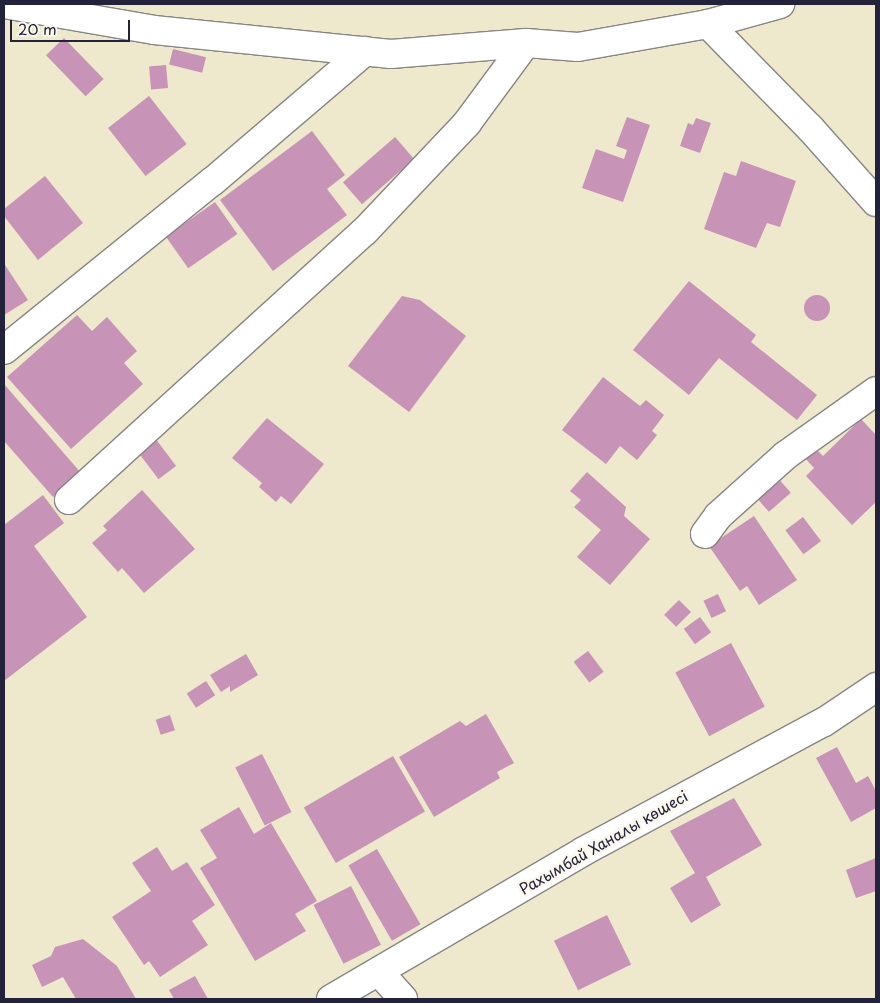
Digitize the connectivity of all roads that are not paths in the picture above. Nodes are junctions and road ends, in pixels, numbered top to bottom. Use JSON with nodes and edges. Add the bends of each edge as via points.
{"nodes":[{"id":1,"x":4,"y":4,"type":"edge"},
{"id":2,"x":780,"y":4,"type":"edge"},
{"id":3,"x":708,"y":24,"type":"junction"},
{"id":4,"x":526,"y":44,"type":"junction"},
{"id":5,"x":365,"y":51,"type":"junction"},
{"id":6,"x":876,"y":202,"type":"edge"},
{"id":7,"x":4,"y":350,"type":"edge"},
{"id":8,"x":876,"y":390,"type":"edge"},
{"id":9,"x":69,"y":500,"type":"dead end"},
{"id":10,"x":705,"y":534,"type":"dead end"},
{"id":11,"x":876,"y":688,"type":"edge"},
{"id":12,"x":379,"y":972,"type":"junction"},
{"id":13,"x":331,"y":999,"type":"edge"},
{"id":14,"x":403,"y":999,"type":"edge"}],
"edges":[{"from":1,"to":5,"type":"street","via":[[154,30]]},
{"from":2,"to":3,"type":"street"},
{"from":3,"to":4,"type":"street","via":[[578,47]]},
{"from":3,"to":6,"type":"street","via":[[810,128]]},
{"from":4,"to":5,"type":"street","via":[[391,54]]},
{"from":4,"to":9,"type":"street","via":[[467,123],[365,231]]},
{"from":5,"to":7,"type":"street","via":[[213,181]]},
{"from":8,"to":10,"type":"street","via":[[786,455],[718,516]]},
{"from":11,"to":12,"type":"street","name":"Рахымбай Ханалы көшесі","via":[[824,722],[584,851]]},
{"from":12,"to":13,"type":"street","name":"Рахымбай Ханалы көшесі"},
{"from":12,"to":14,"type":"street"}]}
